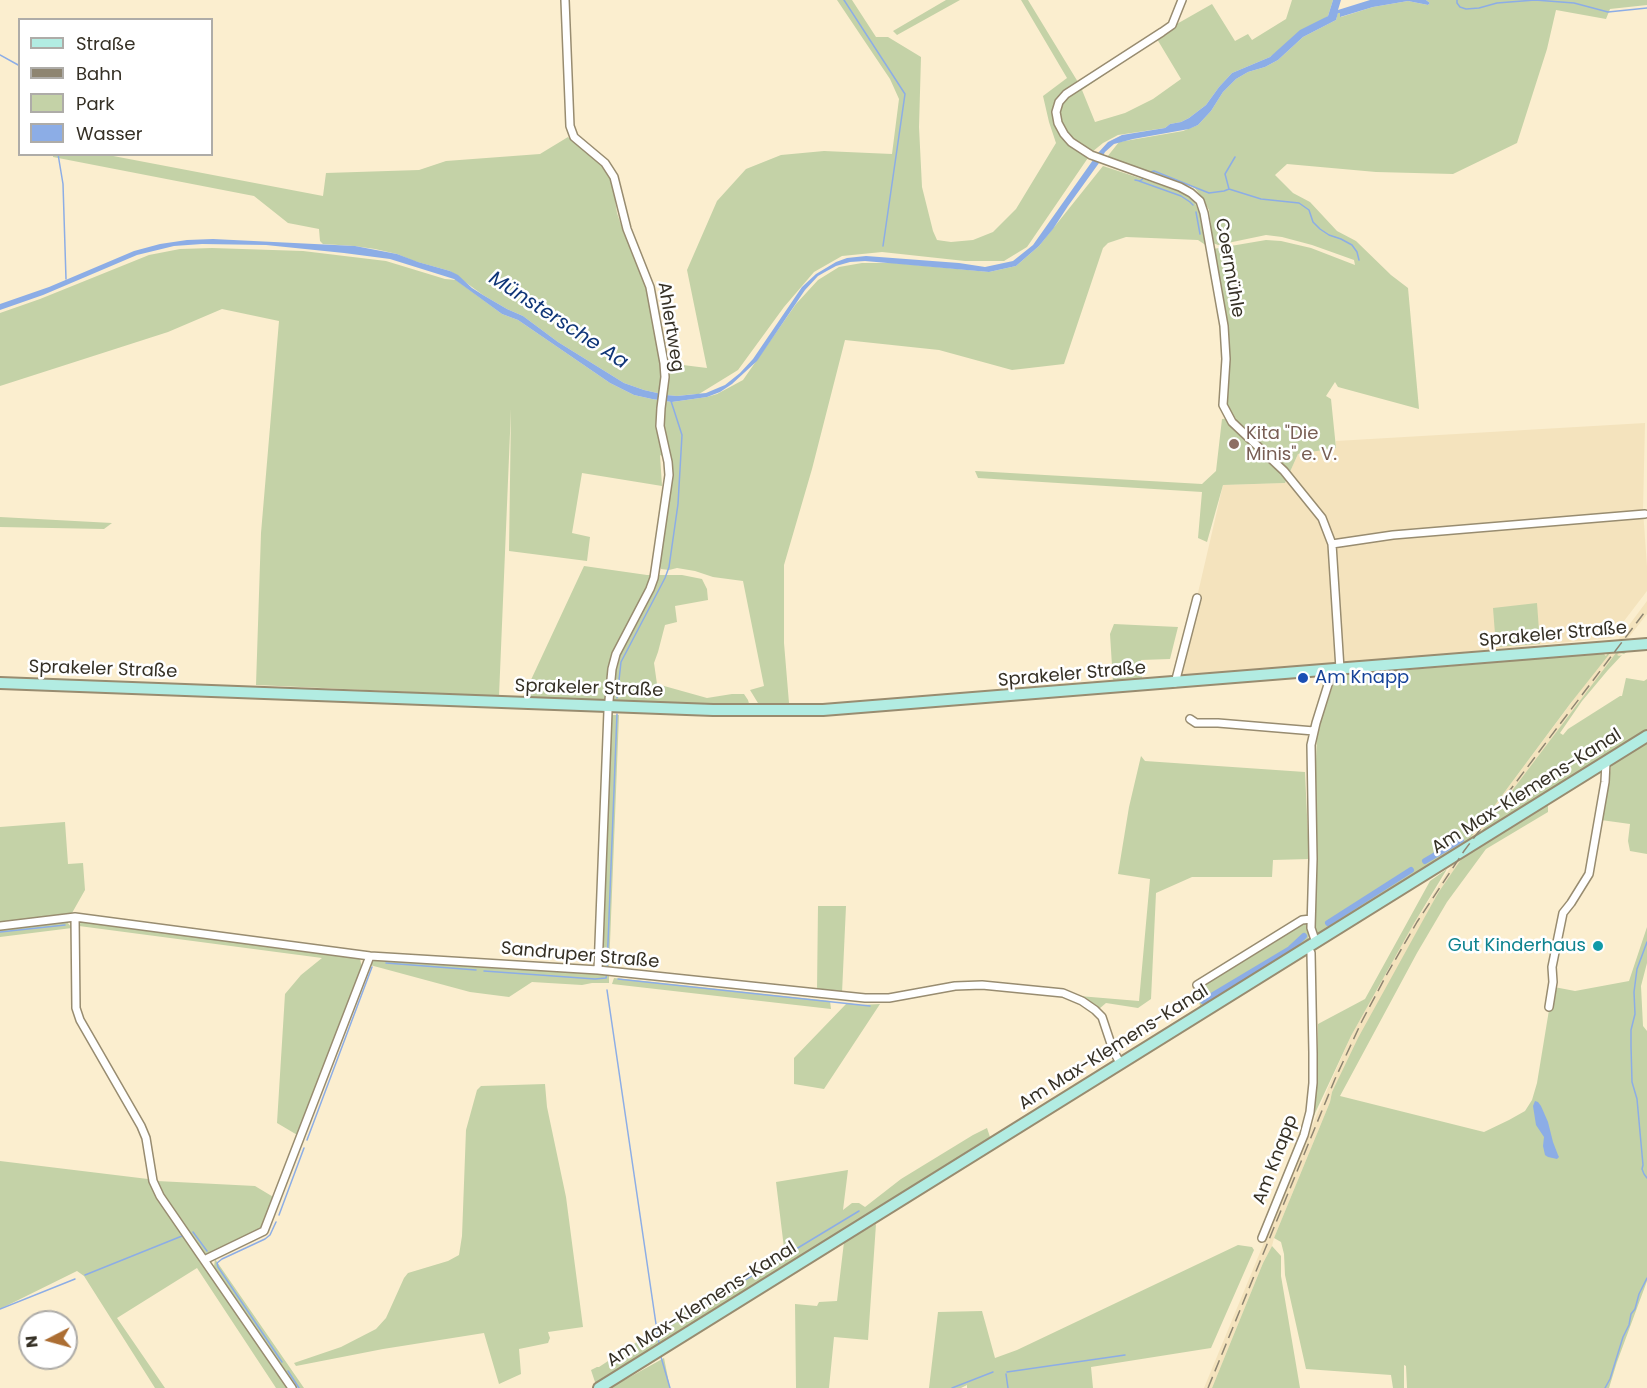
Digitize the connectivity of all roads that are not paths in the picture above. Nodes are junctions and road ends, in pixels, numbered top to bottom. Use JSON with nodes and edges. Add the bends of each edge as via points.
{"nodes":[{"id":1,"x":565,"y":0,"type":"edge"},
{"id":2,"x":1182,"y":0,"type":"edge"},
{"id":3,"x":1645,"y":514,"type":"dead end"},
{"id":4,"x":1332,"y":544,"type":"junction"},
{"id":5,"x":1197,"y":598,"type":"dead end"},
{"id":6,"x":1647,"y":644,"type":"edge"},
{"id":7,"x":1335,"y":669,"type":"junction"},
{"id":8,"x":0,"y":683,"type":"edge"},
{"id":9,"x":1175,"y":683,"type":"junction"},
{"id":10,"x":609,"y":706,"type":"junction"},
{"id":11,"x":1190,"y":719,"type":"dead end"},
{"id":12,"x":1314,"y":731,"type":"junction"},
{"id":13,"x":1647,"y":736,"type":"edge"},
{"id":14,"x":1606,"y":762,"type":"junction"},
{"id":15,"x":75,"y":917,"type":"junction"},
{"id":16,"x":1311,"y":920,"type":"junction"},
{"id":17,"x":0,"y":926,"type":"edge"},
{"id":18,"x":1312,"y":945,"type":"junction"},
{"id":19,"x":370,"y":956,"type":"junction"},
{"id":20,"x":604,"y":971,"type":"junction"},
{"id":21,"x":1197,"y":985,"type":"dead end"},
{"id":22,"x":1549,"y":1007,"type":"dead end"},
{"id":23,"x":1120,"y":1063,"type":"junction"},
{"id":24,"x":1262,"y":1238,"type":"dead end"},
{"id":25,"x":204,"y":1260,"type":"junction"},
{"id":26,"x":292,"y":1388,"type":"edge"},
{"id":27,"x":599,"y":1388,"type":"edge"}],
"edges":[{"from":1,"to":10,"type":"street","name":"Ahlertweg","via":[[570,126],[574,137],[605,163],[616,182],[627,230],[650,287],[664,363],[661,433],[669,475],[655,573],[616,654]]},
{"from":2,"to":4,"type":"street","name":"Coermühle","via":[[1172,25],[1065,94],[1056,112],[1058,123],[1071,142],[1091,155],[1180,187],[1200,201],[1224,326],[1223,405],[1232,422],[1284,471],[1322,518]]},
{"from":3,"to":4,"type":"street","via":[[1394,535]]},
{"from":4,"to":7,"type":"street","name":"Coermühle"},
{"from":5,"to":9,"type":"street"},
{"from":6,"to":7,"type":"main road","name":"Sprakeler Straße"},
{"from":7,"to":9,"type":"main road","name":"Sprakeler Straße"},
{"from":7,"to":12,"type":"street","name":"Am Knapp"},
{"from":8,"to":10,"type":"main road","name":"Sprakeler Straße"},
{"from":9,"to":10,"type":"main road","name":"Sprakeler Straße","via":[[823,710]]},
{"from":10,"to":20,"type":"street","name":"Ahlertweg"},
{"from":11,"to":12,"type":"street","via":[[1196,723]]},
{"from":12,"to":16,"type":"street","name":"Am Knapp"},
{"from":13,"to":14,"type":"main road","name":"Am Max-Klemens-Kanal"},
{"from":14,"to":18,"type":"main road","name":"Am Max-Klemens-Kanal"},
{"from":14,"to":22,"type":"street","via":[[1589,874],[1563,913]]},
{"from":15,"to":17,"type":"street","name":"Sandruper Straße"},
{"from":15,"to":19,"type":"street","name":"Sandruper Straße"},
{"from":15,"to":25,"type":"street","via":[[76,1008],[80,1020],[141,1126],[160,1196]]},
{"from":16,"to":18,"type":"street","name":"Am Knapp"},
{"from":16,"to":21,"type":"street","name":"Am Max-Klemens-Kanal","via":[[1302,920]]},
{"from":18,"to":23,"type":"main road","name":"Am Max-Klemens-Kanal"},
{"from":18,"to":24,"type":"street","name":"Am Knapp","via":[[1312,1102],[1304,1135]]},
{"from":19,"to":20,"type":"street","name":"Sandruper Straße"},
{"from":19,"to":25,"type":"street","via":[[264,1231]]},
{"from":20,"to":23,"type":"street","name":"Sandruper Straße","via":[[873,999],[982,985],[1063,993],[1082,1001],[1102,1017]]},
{"from":23,"to":27,"type":"main road","name":"Am Max-Klemens-Kanal"},
{"from":25,"to":26,"type":"street"}]}
